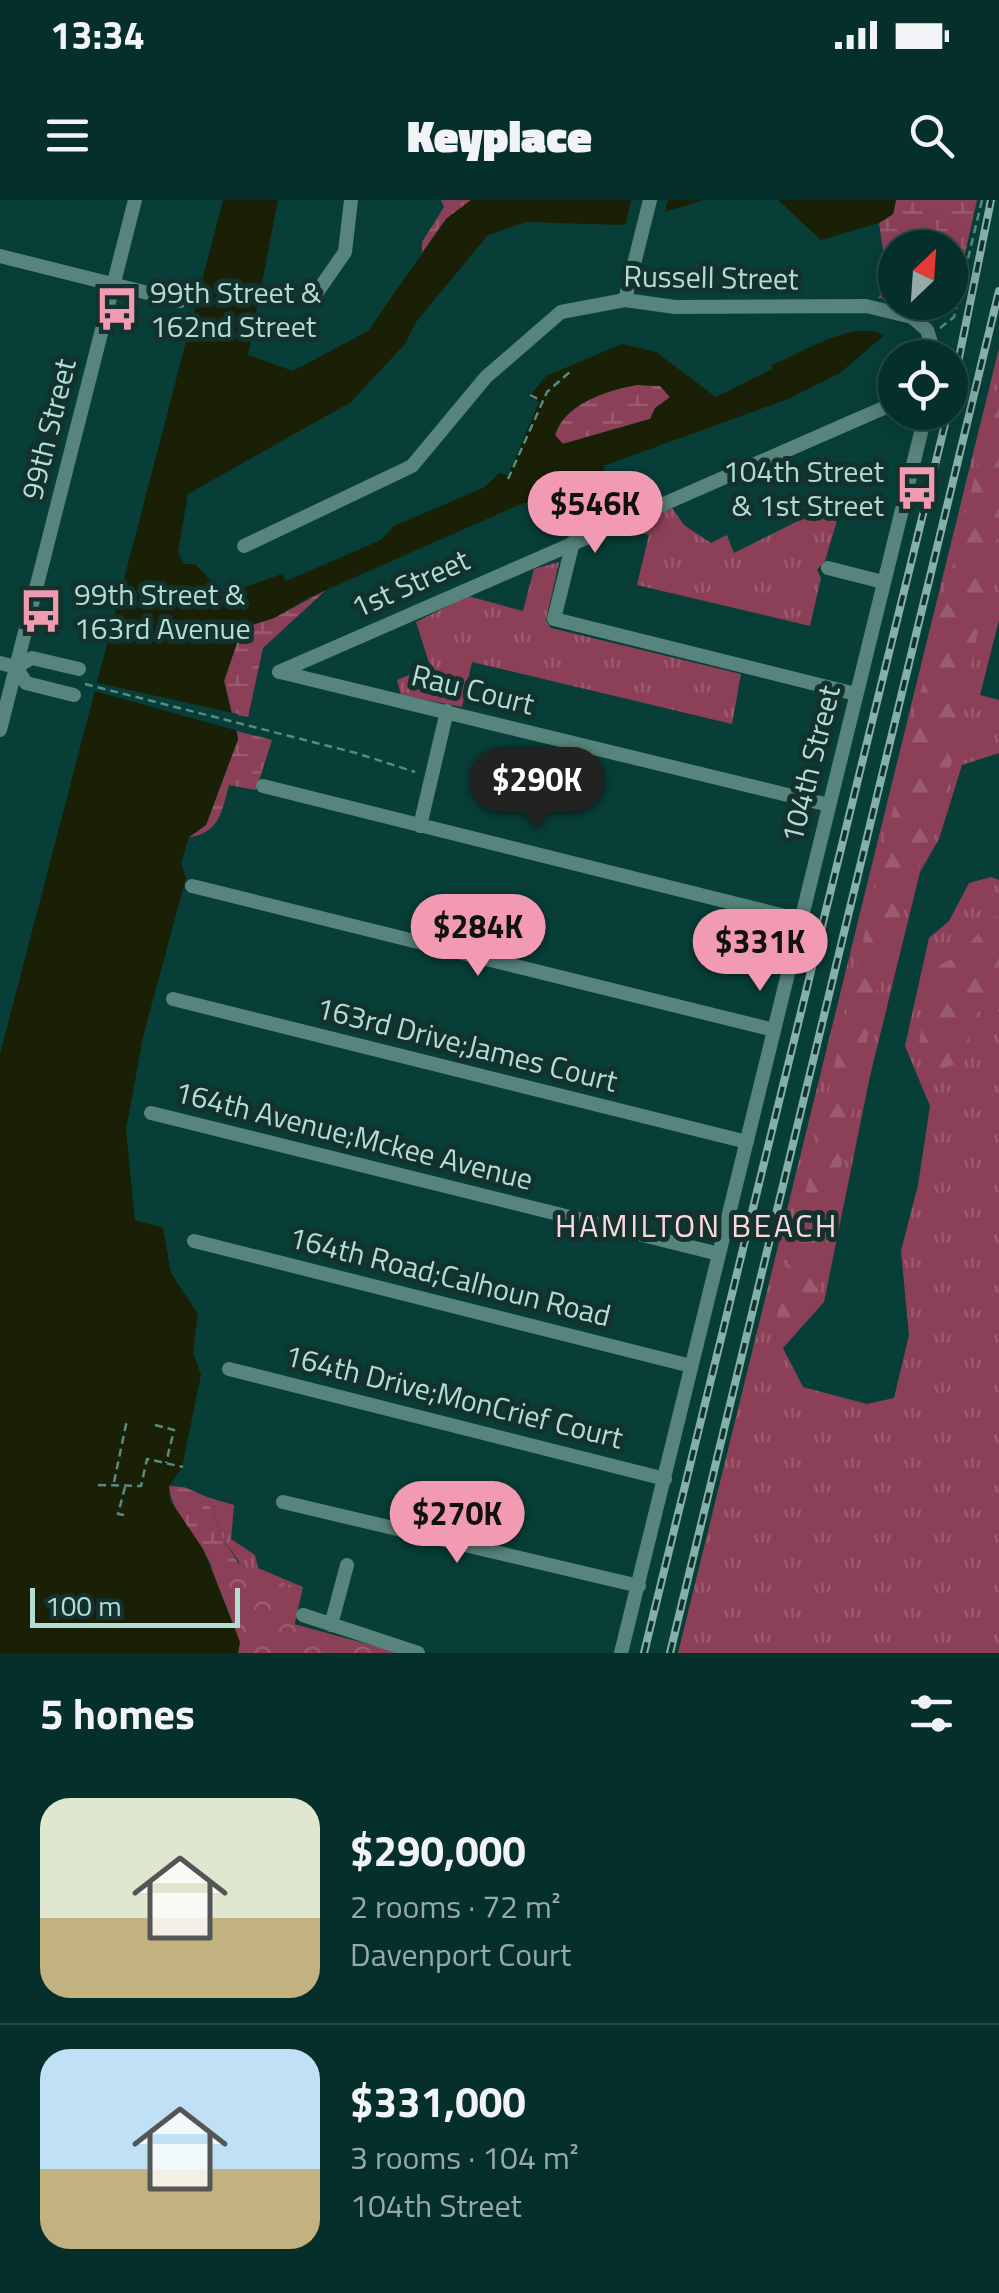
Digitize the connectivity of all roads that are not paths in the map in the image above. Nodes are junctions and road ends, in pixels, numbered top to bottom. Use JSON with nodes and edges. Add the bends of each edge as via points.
{"nodes":[{"id":1,"x":134,"y":200,"type":"edge"},
{"id":2,"x":351,"y":200,"type":"edge"},
{"id":3,"x":650,"y":200,"type":"edge"},
{"id":4,"x":0,"y":256,"type":"edge"},
{"id":5,"x":113,"y":284,"type":"junction"},
{"id":6,"x":313,"y":298,"type":"dead end"},
{"id":7,"x":624,"y":300,"type":"junction"},
{"id":8,"x":180,"y":302,"type":"dead end"},
{"id":9,"x":930,"y":340,"type":"edge"},
{"id":10,"x":878,"y":411,"type":"edge"},
{"id":11,"x":921,"y":430,"type":"edge"},
{"id":12,"x":573,"y":542,"type":"junction"},
{"id":13,"x":244,"y":546,"type":"dead end"},
{"id":14,"x":828,"y":568,"type":"dead end"},
{"id":15,"x":883,"y":582,"type":"junction"},
{"id":16,"x":0,"y":662,"type":"edge"},
{"id":17,"x":16,"y":667,"type":"junction"},
{"id":18,"x":279,"y":672,"type":"joint"},
{"id":19,"x":856,"y":694,"type":"junction"},
{"id":20,"x":446,"y":710,"type":"junction"},
{"id":21,"x":0,"y":730,"type":"edge"},
{"id":22,"x":264,"y":786,"type":"dead end"},
{"id":23,"x":829,"y":805,"type":"junction"},
{"id":24,"x":420,"y":826,"type":"junction"},
{"id":25,"x":192,"y":886,"type":"dead end"},
{"id":26,"x":801,"y":920,"type":"junction"},
{"id":27,"x":174,"y":999,"type":"dead end"},
{"id":28,"x":774,"y":1030,"type":"junction"},
{"id":29,"x":151,"y":1113,"type":"dead end"},
{"id":30,"x":746,"y":1142,"type":"junction"},
{"id":31,"x":194,"y":1241,"type":"dead end"},
{"id":32,"x":720,"y":1254,"type":"junction"},
{"id":33,"x":691,"y":1366,"type":"junction"},
{"id":34,"x":229,"y":1369,"type":"dead end"},
{"id":35,"x":665,"y":1479,"type":"junction"},
{"id":36,"x":283,"y":1502,"type":"dead end"},
{"id":37,"x":346,"y":1565,"type":"dead end"},
{"id":38,"x":639,"y":1586,"type":"junction"},
{"id":39,"x":304,"y":1615,"type":"dead end"},
{"id":40,"x":332,"y":1625,"type":"junction"},
{"id":41,"x":418,"y":1653,"type":"edge"},
{"id":42,"x":620,"y":1653,"type":"edge"}],
"edges":[{"from":1,"to":5,"type":"street","name":"99th Street"},
{"from":2,"to":6,"type":"street","via":[[345,252]]},
{"from":3,"to":7,"type":"street"},
{"from":4,"to":5,"type":"street"},
{"from":5,"to":8,"type":"street"},
{"from":5,"to":17,"type":"street","name":"99th Street"},
{"from":7,"to":9,"type":"street","name":"Russell Street","via":[[675,307],[866,306],[912,317]]},
{"from":7,"to":13,"type":"street","name":"Russell Street","via":[[561,312],[486,377],[412,466]]},
{"from":10,"to":12,"type":"street","name":"1st Street"},
{"from":11,"to":15,"type":"street","name":"104th Street"},
{"from":12,"to":18,"type":"street","name":"1st Street"},
{"from":12,"to":19,"type":"street","via":[[554,619]]},
{"from":14,"to":15,"type":"street"},
{"from":15,"to":19,"type":"street","name":"104th Street"},
{"from":16,"to":17,"type":"street"},
{"from":17,"to":17,"type":"street","via":[[32,658],[74,682],[26,683]]},
{"from":17,"to":21,"type":"street","name":"99th Street"},
{"from":18,"to":20,"type":"street","name":"Rau Court"},
{"from":19,"to":23,"type":"street","name":"104th Street"},
{"from":20,"to":23,"type":"street","name":"Rau Court"},
{"from":20,"to":24,"type":"street"},
{"from":22,"to":24,"type":"street"},
{"from":23,"to":26,"type":"street","name":"104th Street"},
{"from":24,"to":26,"type":"street"},
{"from":25,"to":28,"type":"street"},
{"from":26,"to":28,"type":"street","name":"104th Street"},
{"from":27,"to":30,"type":"street","name":"163rd Drive;James Court"},
{"from":28,"to":30,"type":"street","name":"104th Street"},
{"from":29,"to":32,"type":"street","name":"164th Avenue;Mckee Avenue"},
{"from":30,"to":32,"type":"street","name":"104th Street"},
{"from":31,"to":33,"type":"street","name":"164th Road;Calhoun Road"},
{"from":32,"to":33,"type":"street","name":"104th Street"},
{"from":33,"to":35,"type":"street","name":"104th Street"},
{"from":34,"to":35,"type":"street","name":"164th Drive;MonCrief Court"},
{"from":35,"to":38,"type":"street","name":"104th Street"},
{"from":36,"to":38,"type":"street"},
{"from":37,"to":40,"type":"street"},
{"from":38,"to":42,"type":"street","name":"104th Street"},
{"from":39,"to":40,"type":"street"},
{"from":40,"to":41,"type":"street"}]}
